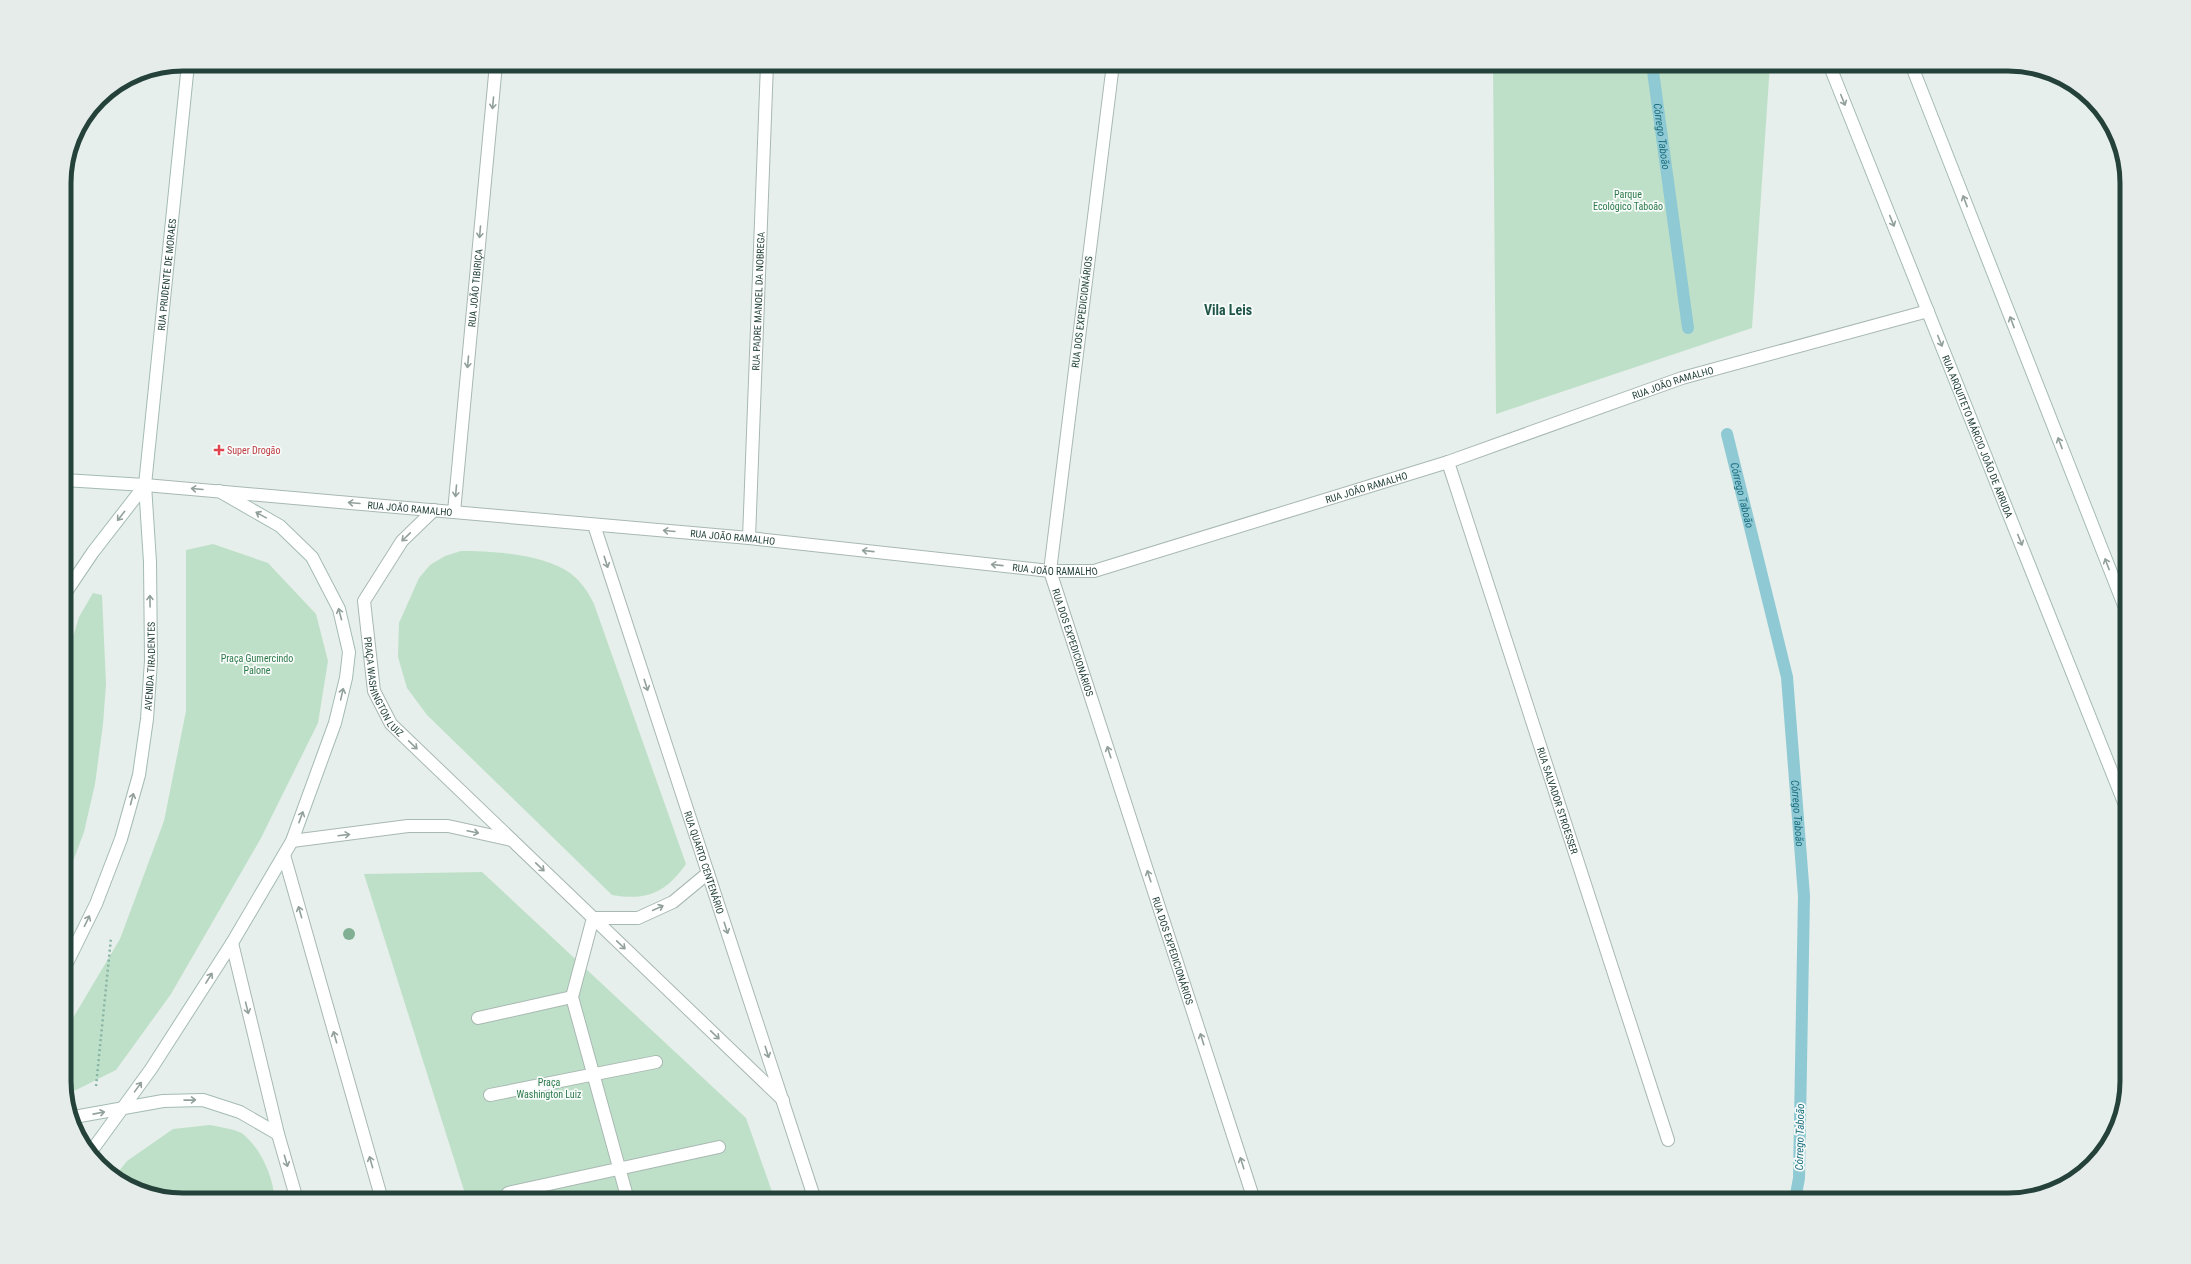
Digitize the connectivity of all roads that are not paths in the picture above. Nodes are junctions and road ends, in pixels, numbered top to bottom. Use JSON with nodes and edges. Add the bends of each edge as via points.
{"nodes":[{"id":1,"x":187,"y":71,"type":"edge"},
{"id":2,"x":495,"y":71,"type":"edge"},
{"id":3,"x":767,"y":71,"type":"edge"},
{"id":4,"x":1112,"y":71,"type":"edge"},
{"id":5,"x":1832,"y":71,"type":"edge"},
{"id":6,"x":1914,"y":71,"type":"edge"},
{"id":7,"x":1928,"y":311,"type":"junction"},
{"id":8,"x":1448,"y":462,"type":"junction"},
{"id":9,"x":71,"y":480,"type":"edge"},
{"id":10,"x":145,"y":485,"type":"junction"},
{"id":11,"x":219,"y":491,"type":"junction"},
{"id":12,"x":434,"y":510,"type":"junction"},
{"id":13,"x":454,"y":512,"type":"junction"},
{"id":14,"x":594,"y":525,"type":"junction"},
{"id":15,"x":749,"y":538,"type":"junction"},
{"id":16,"x":1050,"y":571,"type":"junction"},
{"id":17,"x":71,"y":585,"type":"edge"},
{"id":18,"x":2120,"y":595,"type":"edge"},
{"id":19,"x":2120,"y":792,"type":"edge"},
{"id":20,"x":512,"y":840,"type":"junction"},
{"id":21,"x":292,"y":841,"type":"junction"},
{"id":22,"x":284,"y":855,"type":"junction"},
{"id":23,"x":708,"y":873,"type":"junction"},
{"id":24,"x":593,"y":918,"type":"junction"},
{"id":25,"x":232,"y":943,"type":"junction"},
{"id":26,"x":71,"y":955,"type":"edge"},
{"id":27,"x":572,"y":997,"type":"junction"},
{"id":28,"x":478,"y":1018,"type":"dead end"},
{"id":29,"x":656,"y":1062,"type":"dead end"},
{"id":30,"x":593,"y":1074,"type":"junction"},
{"id":31,"x":490,"y":1095,"type":"dead end"},
{"id":32,"x":783,"y":1100,"type":"junction"},
{"id":33,"x":123,"y":1108,"type":"junction"},
{"id":34,"x":77,"y":1117,"type":"edge"},
{"id":35,"x":278,"y":1134,"type":"junction"},
{"id":36,"x":1668,"y":1140,"type":"dead end"},
{"id":37,"x":719,"y":1147,"type":"dead end"},
{"id":38,"x":94,"y":1148,"type":"edge"},
{"id":39,"x":620,"y":1168,"type":"junction"},
{"id":40,"x":295,"y":1193,"type":"edge"},
{"id":41,"x":380,"y":1193,"type":"edge"},
{"id":42,"x":508,"y":1193,"type":"dead end"},
{"id":43,"x":626,"y":1193,"type":"edge"},
{"id":44,"x":813,"y":1193,"type":"edge"},
{"id":45,"x":1252,"y":1193,"type":"edge"}],
"edges":[{"from":1,"to":10,"type":"street","name":"RUA PRUDENTE DE MORAES"},
{"from":2,"to":13,"type":"street","name":"RUA JOÃO TIBIRIÇA","one_way":true},
{"from":3,"to":15,"type":"street","name":"RUA PADRE MANOEL DA NOBREGA"},
{"from":4,"to":16,"type":"street","name":"RUA DOS EXPEDICIONÁRIOS"},
{"from":5,"to":7,"type":"street","name":"RUA ARQUITETO MÁRCIO JOÃO DE ARRUDA","one_way":true},
{"from":18,"to":6,"type":"street","one_way":true},
{"from":7,"to":8,"type":"street","name":"RUA JOÃO RAMALHO","via":[[1682,378]]},
{"from":7,"to":19,"type":"street","name":"RUA ARQUITETO MÁRCIO JOÃO DE ARRUDA","one_way":true},
{"from":8,"to":16,"type":"street","name":"RUA JOÃO RAMALHO","via":[[1094,570]]},
{"from":8,"to":36,"type":"street","name":"RUA SALVADOR STROESSER"},
{"from":9,"to":10,"type":"street","name":"RUA JOÃO RAMALHO"},
{"from":11,"to":10,"type":"street","name":"RUA JOÃO RAMALHO","one_way":true},
{"from":10,"to":17,"type":"street","one_way":true},
{"from":26,"to":10,"type":"street","name":"AVENIDA TIRADENTES","one_way":true,"via":[[96,904],[121,838],[139,775],[147,719],[151,661],[150,562]]},
{"from":12,"to":11,"type":"street","name":"RUA JOÃO RAMALHO","one_way":true},
{"from":21,"to":11,"type":"street","one_way":true,"via":[[335,723],[346,678],[349,652],[339,609],[312,557],[280,526]]},
{"from":12,"to":13,"type":"street","name":"RUA JOÃO RAMALHO"},
{"from":12,"to":20,"type":"street","name":"PRAÇA WASHINGTON LUIZ","one_way":true,"via":[[402,541],[364,601],[374,691],[391,724]]},
{"from":13,"to":14,"type":"street","name":"RUA JOÃO RAMALHO"},
{"from":15,"to":14,"type":"street","name":"RUA JOÃO RAMALHO","one_way":true},
{"from":14,"to":23,"type":"street","name":"RUA QUARTO CENTENÁRIO","one_way":true},
{"from":16,"to":15,"type":"street","name":"RUA JOÃO RAMALHO","one_way":true},
{"from":45,"to":16,"type":"street","name":"RUA DOS EXPEDICIONÁRIOS","one_way":true},
{"from":21,"to":20,"type":"street","one_way":true,"via":[[408,826],[448,826]]},
{"from":20,"to":24,"type":"street","name":"PRAÇA WASHINGTON LUIZ","one_way":true},
{"from":21,"to":22,"type":"street"},
{"from":22,"to":25,"type":"street"},
{"from":41,"to":22,"type":"street","one_way":true},
{"from":24,"to":23,"type":"street","one_way":true,"via":[[638,918],[673,902]]},
{"from":23,"to":32,"type":"street","name":"RUA QUARTO CENTENÁRIO","one_way":true},
{"from":24,"to":27,"type":"street"},
{"from":24,"to":32,"type":"street","name":"PRAÇA WASHINGTON LUIZ","one_way":true},
{"from":33,"to":25,"type":"street","one_way":true,"via":[[152,1069]]},
{"from":25,"to":35,"type":"street","one_way":true},
{"from":27,"to":28,"type":"street"},
{"from":27,"to":30,"type":"street"},
{"from":29,"to":30,"type":"street"},
{"from":30,"to":31,"type":"street"},
{"from":30,"to":39,"type":"street"},
{"from":32,"to":44,"type":"street","name":"RUA QUARTO CENTENÁRIO"},
{"from":34,"to":33,"type":"street","one_way":true},
{"from":33,"to":35,"type":"street","one_way":true,"via":[[163,1100],[203,1100],[240,1112]]},
{"from":33,"to":38,"type":"street"},
{"from":35,"to":40,"type":"street","one_way":true},
{"from":37,"to":39,"type":"street"},
{"from":39,"to":42,"type":"street"},
{"from":39,"to":43,"type":"street"}]}
